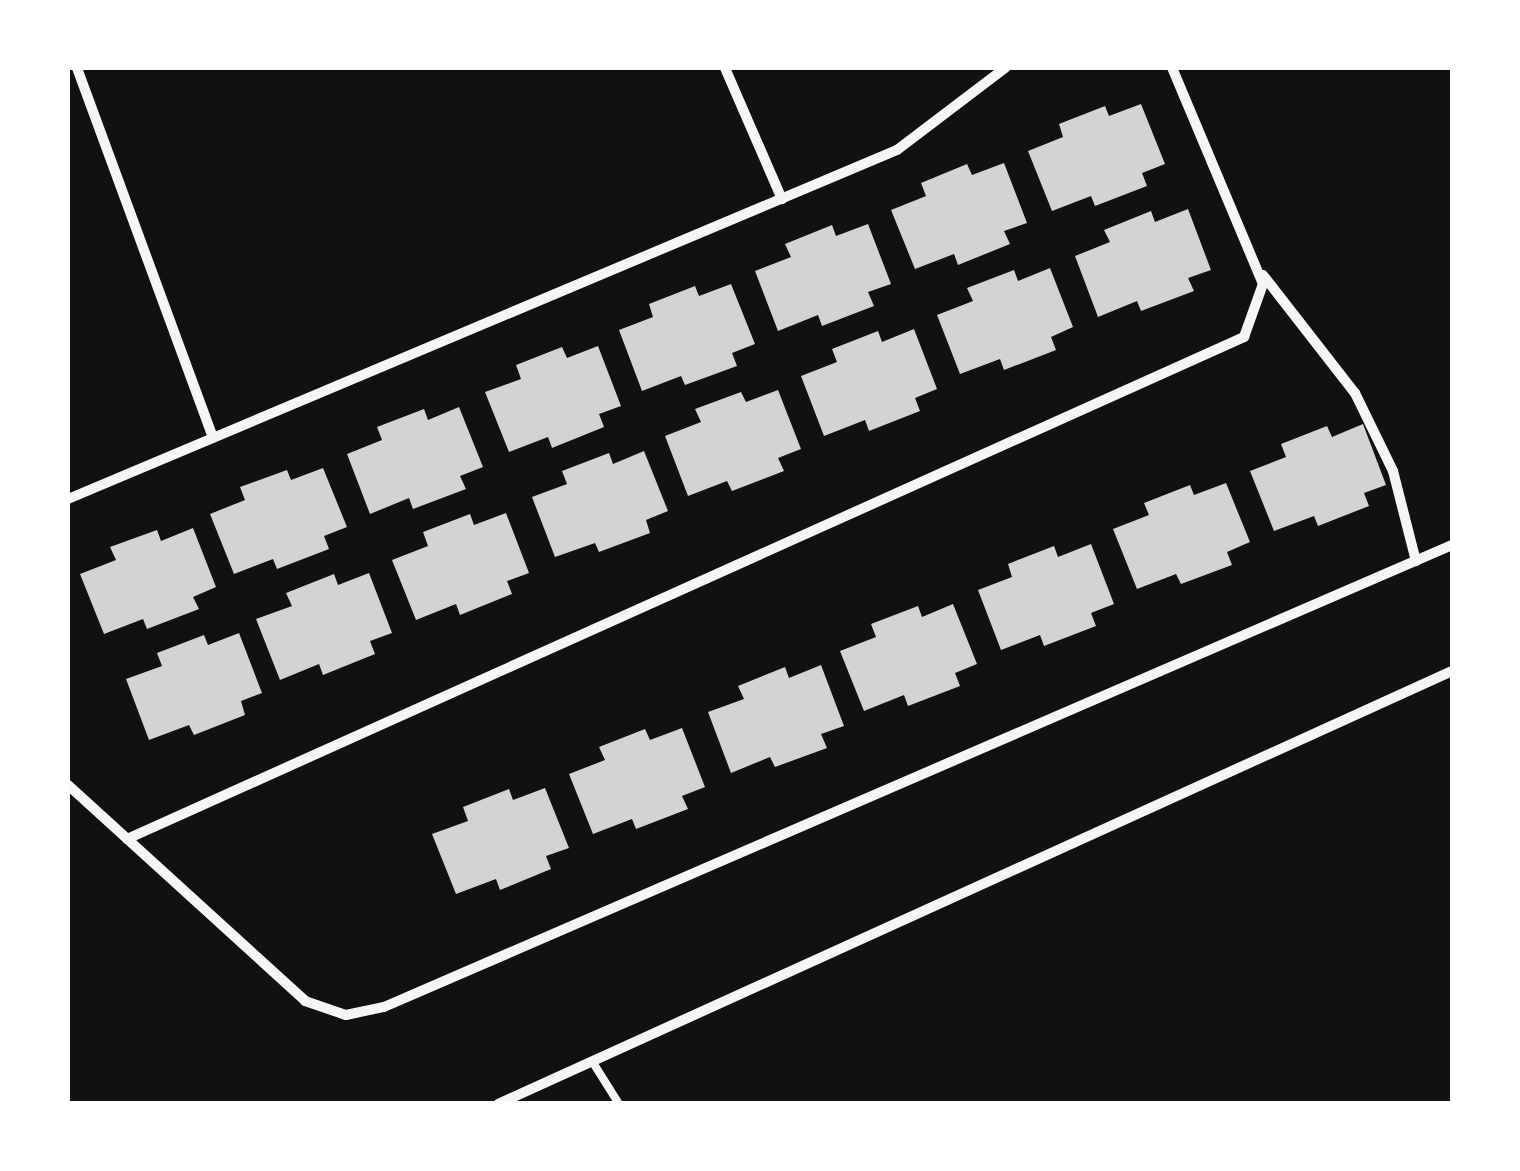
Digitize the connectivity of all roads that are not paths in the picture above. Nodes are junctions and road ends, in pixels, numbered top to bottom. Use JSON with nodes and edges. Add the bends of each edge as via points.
{"nodes":[{"id":1,"x":77,"y":68,"type":"edge"},
{"id":2,"x":725,"y":68,"type":"edge"},
{"id":3,"x":1005,"y":68,"type":"edge"},
{"id":4,"x":1172,"y":68,"type":"edge"},
{"id":5,"x":782,"y":199,"type":"junction"},
{"id":6,"x":1256,"y":266,"type":"junction"},
{"id":7,"x":213,"y":438,"type":"junction"},
{"id":8,"x":68,"y":500,"type":"edge"},
{"id":9,"x":1452,"y":545,"type":"edge"},
{"id":10,"x":1416,"y":560,"type":"junction"},
{"id":11,"x":1452,"y":671,"type":"edge"},
{"id":12,"x":68,"y":784,"type":"edge"},
{"id":13,"x":127,"y":839,"type":"junction"},
{"id":14,"x":592,"y":1061,"type":"junction"},
{"id":15,"x":498,"y":1104,"type":"edge"},
{"id":16,"x":620,"y":1104,"type":"edge"}],
"edges":[{"from":1,"to":7,"type":"street"},
{"from":2,"to":5,"type":"street"},
{"from":3,"to":5,"type":"street","via":[[898,150]]},
{"from":4,"to":6,"type":"street"},
{"from":5,"to":7,"type":"street"},
{"from":6,"to":10,"type":"street","via":[[1355,394],[1394,471]]},
{"from":6,"to":13,"type":"street","via":[[1264,284],[1244,337]]},
{"from":7,"to":8,"type":"street"},
{"from":9,"to":10,"type":"street"},
{"from":10,"to":13,"type":"street","via":[[384,1008],[346,1015],[305,1002]]},
{"from":11,"to":14,"type":"street"},
{"from":12,"to":13,"type":"street"},
{"from":14,"to":15,"type":"street"},
{"from":14,"to":16,"type":"lane"}]}
